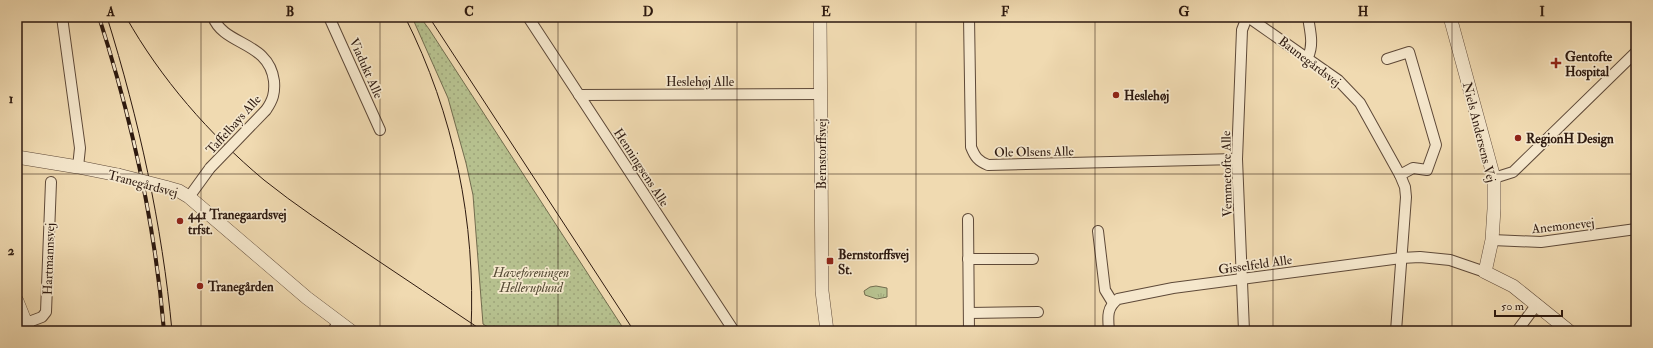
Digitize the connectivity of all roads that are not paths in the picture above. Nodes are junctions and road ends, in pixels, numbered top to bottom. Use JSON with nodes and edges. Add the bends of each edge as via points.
{"nodes":[{"id":1,"x":62,"y":17,"type":"edge"},
{"id":2,"x":213,"y":17,"type":"edge"},
{"id":3,"x":329,"y":17,"type":"edge"},
{"id":4,"x":528,"y":17,"type":"edge"},
{"id":5,"x":820,"y":17,"type":"edge"},
{"id":6,"x":969,"y":17,"type":"edge"},
{"id":7,"x":1248,"y":17,"type":"edge"},
{"id":8,"x":1308,"y":17,"type":"edge"},
{"id":9,"x":1450,"y":17,"type":"edge"},
{"id":10,"x":1636,"y":52,"type":"edge"},
{"id":11,"x":1308,"y":57,"type":"junction"},
{"id":12,"x":1387,"y":58,"type":"dead end"},
{"id":13,"x":821,"y":94,"type":"junction"},
{"id":14,"x":579,"y":95,"type":"junction"},
{"id":15,"x":380,"y":130,"type":"dead end"},
{"id":16,"x":17,"y":157,"type":"edge"},
{"id":17,"x":1237,"y":159,"type":"junction"},
{"id":18,"x":78,"y":167,"type":"junction"},
{"id":19,"x":1400,"y":175,"type":"junction"},
{"id":20,"x":1494,"y":178,"type":"junction"},
{"id":21,"x":51,"y":182,"type":"dead end"},
{"id":22,"x":189,"y":197,"type":"junction"},
{"id":23,"x":968,"y":219,"type":"dead end"},
{"id":24,"x":1636,"y":228,"type":"edge"},
{"id":25,"x":1098,"y":231,"type":"dead end"},
{"id":26,"x":1492,"y":240,"type":"junction"},
{"id":27,"x":1401,"y":258,"type":"junction"},
{"id":28,"x":968,"y":259,"type":"junction"},
{"id":29,"x":1033,"y":259,"type":"dead end"},
{"id":30,"x":1485,"y":272,"type":"junction"},
{"id":31,"x":1242,"y":279,"type":"junction"},
{"id":32,"x":822,"y":291,"type":"junction"},
{"id":33,"x":17,"y":301,"type":"edge"},
{"id":34,"x":1113,"y":303,"type":"junction"},
{"id":35,"x":1537,"y":304,"type":"junction"},
{"id":36,"x":1038,"y":312,"type":"dead end"},
{"id":37,"x":969,"y":313,"type":"junction"},
{"id":38,"x":27,"y":327,"type":"edge"},
{"id":39,"x":336,"y":327,"type":"edge"},
{"id":40,"x":351,"y":331,"type":"edge"},
{"id":41,"x":734,"y":331,"type":"edge"},
{"id":42,"x":819,"y":331,"type":"edge"},
{"id":43,"x":827,"y":331,"type":"edge"},
{"id":44,"x":969,"y":331,"type":"edge"},
{"id":45,"x":1109,"y":331,"type":"edge"},
{"id":46,"x":1244,"y":331,"type":"edge"},
{"id":47,"x":1396,"y":331,"type":"edge"},
{"id":48,"x":1517,"y":331,"type":"edge"},
{"id":49,"x":1569,"y":331,"type":"edge"}],
"edges":[{"from":1,"to":18,"type":"street","via":[[80,148]]},
{"from":2,"to":22,"type":"street","name":"Taffelbays Alle","bridge":true,"via":[[221,29],[260,53],[269,65],[275,90],[272,102],[266,110],[210,168]]},
{"from":3,"to":15,"type":"street","name":"Viadukt Alle"},
{"from":4,"to":14,"type":"street","name":"Henningsens Alle"},
{"from":5,"to":13,"type":"street","name":"Bernstorffsvej"},
{"from":6,"to":17,"type":"street","name":"Ole Olsens Alle","via":[[971,147],[980,162],[988,165]]},
{"from":7,"to":11,"type":"street","name":"Baunegårdsvej"},
{"from":7,"to":17,"type":"street","name":"Vemmetofte Alle","via":[[1242,30]]},
{"from":8,"to":11,"type":"street","via":[[1312,40]]},
{"from":9,"to":20,"type":"street","name":"Niels Andersens Vej"},
{"from":10,"to":20,"type":"street","via":[[1513,172]]},
{"from":11,"to":19,"type":"street","name":"Baunegårdsvej","via":[[1338,80],[1360,103]]},
{"from":12,"to":19,"type":"street","via":[[1409,52],[1436,145],[1427,170],[1413,168]]},
{"from":13,"to":14,"type":"street","name":"Heslehøj Alle"},
{"from":13,"to":32,"type":"street","name":"Bernstorffsvej"},
{"from":14,"to":41,"type":"street","name":"Henningsens Alle"},
{"from":16,"to":18,"type":"street","name":"Tranegårdsvej"},
{"from":17,"to":31,"type":"street","name":"Vemmetofte Alle"},
{"from":18,"to":22,"type":"street","name":"Tranegårdsvej","bridge":true,"via":[[165,187]]},
{"from":19,"to":27,"type":"street","name":"Baunegårdsvej","via":[[1406,197]]},
{"from":20,"to":26,"type":"street","name":"Niels Andersens Vej"},
{"from":21,"to":38,"type":"street","name":"Hartmannsvej","via":[[46,312]]},
{"from":22,"to":39,"type":"street","name":"Tranegårdsvej"},
{"from":23,"to":28,"type":"street"},
{"from":24,"to":26,"type":"street","name":"Anemonevej","via":[[1541,242]]},
{"from":25,"to":34,"type":"street","via":[[1105,290]]},
{"from":26,"to":30,"type":"street","name":"Niels Andersens Vej"},
{"from":27,"to":30,"type":"street","via":[[1450,260]]},
{"from":27,"to":31,"type":"street","name":"Gisselfeld Alle"},
{"from":27,"to":47,"type":"street","name":"Baunegårdsvej"},
{"from":28,"to":29,"type":"street"},
{"from":28,"to":37,"type":"street"},
{"from":30,"to":35,"type":"street","via":[[1512,286]]},
{"from":31,"to":34,"type":"street","name":"Gisselfeld Alle","via":[[1174,288],[1118,299]]},
{"from":31,"to":46,"type":"street","name":"Vemmetofte Alle"},
{"from":32,"to":42,"type":"street","name":"Bernstorffsvej"},
{"from":32,"to":43,"type":"street","name":"Bernstorffsvej"},
{"from":33,"to":38,"type":"street","name":"Hartmannsvej"},
{"from":34,"to":45,"type":"street","via":[[1108,313]]},
{"from":35,"to":48,"type":"street"},
{"from":35,"to":49,"type":"street"},
{"from":36,"to":37,"type":"street"},
{"from":37,"to":44,"type":"street"},
{"from":39,"to":40,"type":"street","name":"Tranegårdsvej"}]}
